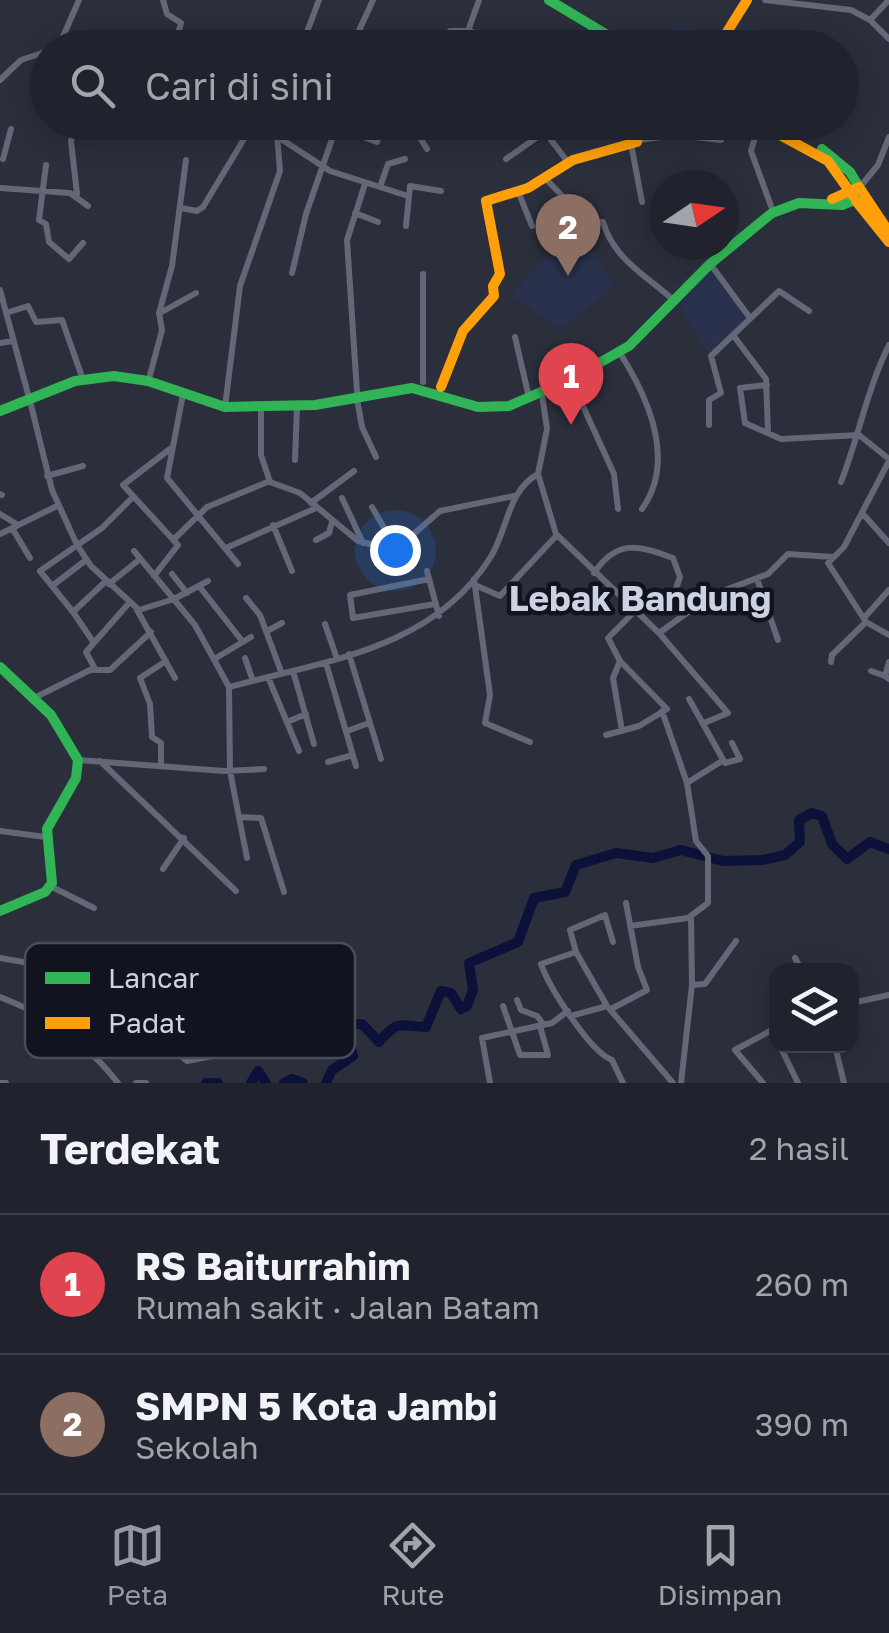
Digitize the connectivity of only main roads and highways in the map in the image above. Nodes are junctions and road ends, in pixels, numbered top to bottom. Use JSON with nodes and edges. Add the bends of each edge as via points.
{"nodes":[{"id":1,"x":548,"y":0,"type":"edge"},
{"id":2,"x":559,"y":0,"type":"edge"},
{"id":3,"x":747,"y":0,"type":"edge"},
{"id":4,"x":598,"y":30,"type":"edge"},
{"id":5,"x":608,"y":30,"type":"edge"},
{"id":6,"x":728,"y":30,"type":"edge"},
{"id":7,"x":636,"y":140,"type":"edge"},
{"id":8,"x":791,"y":140,"type":"edge"},
{"id":9,"x":803,"y":140,"type":"edge"},
{"id":10,"x":858,"y":194,"type":"junction"},
{"id":11,"x":739,"y":231,"type":"edge"},
{"id":12,"x":889,"y":232,"type":"edge"},
{"id":13,"x":889,"y":242,"type":"edge"},
{"id":14,"x":707,"y":260,"type":"edge"},
{"id":15,"x":624,"y":347,"type":"junction"},
{"id":16,"x":442,"y":387,"type":"junction"},
{"id":17,"x":357,"y":395,"type":"junction"},
{"id":18,"x":29,"y":396,"type":"junction"},
{"id":19,"x":226,"y":403,"type":"junction"},
{"id":20,"x":0,"y":408,"type":"edge"},
{"id":21,"x":0,"y":667,"type":"edge"},
{"id":22,"x":0,"y":911,"type":"edge"}],
"edges":[{"from":1,"to":4,"type":"main road"},
{"from":2,"to":5,"type":"main road"},
{"from":3,"to":6,"type":"main road"},
{"from":7,"to":16,"type":"main road","via":[[486,200],[500,274],[494,296],[463,331]]},
{"from":8,"to":10,"type":"main road","via":[[828,161]]},
{"from":9,"to":10,"type":"main road","via":[[835,157]]},
{"from":10,"to":11,"type":"main road","via":[[798,197],[771,206]]},
{"from":10,"to":12,"type":"main road"},
{"from":10,"to":13,"type":"main road"},
{"from":10,"to":15,"type":"main road","via":[[787,206],[710,264]]},
{"from":14,"to":15,"type":"main road"},
{"from":15,"to":16,"type":"main road","via":[[528,394],[492,403]]},
{"from":15,"to":17,"type":"main road","via":[[542,393],[487,408],[423,389]]},
{"from":16,"to":17,"type":"main road","via":[[423,382]]},
{"from":17,"to":19,"type":"main road"},
{"from":17,"to":19,"type":"main road","via":[[298,406]]},
{"from":18,"to":19,"type":"main road","via":[[114,376]]},
{"from":18,"to":19,"type":"main road","via":[[81,374],[114,369]]},
{"from":18,"to":20,"type":"main road"},
{"from":21,"to":22,"type":"main road","via":[[64,731],[78,760],[76,778],[46,837],[50,886]]}]}
